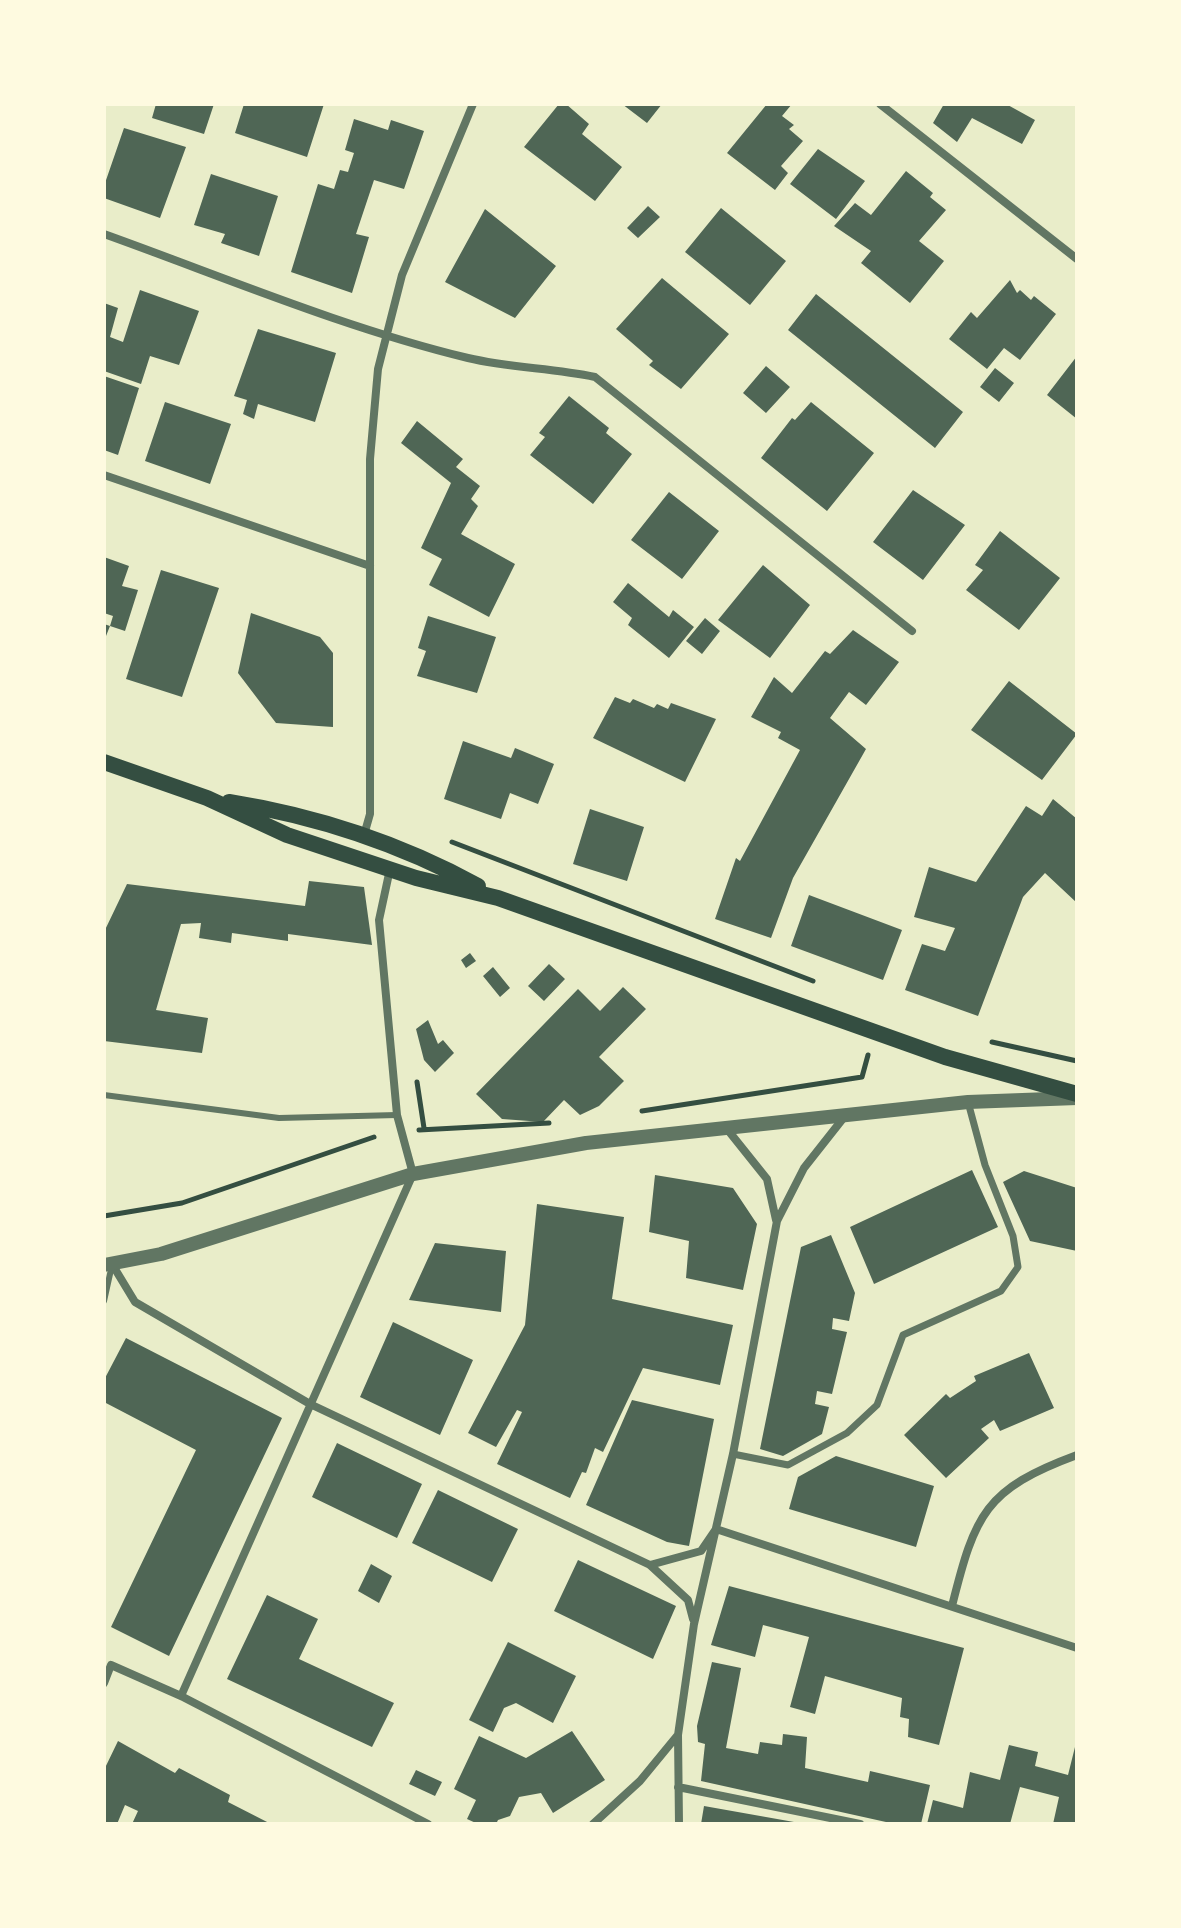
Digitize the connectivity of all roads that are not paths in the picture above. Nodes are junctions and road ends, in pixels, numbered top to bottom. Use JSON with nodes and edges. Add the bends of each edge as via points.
{"nodes":[{"id":1,"x":880,"y":104,"type":"edge"},
{"id":2,"x":469,"y":105,"type":"edge"},
{"id":3,"x":104,"y":234,"type":"edge"},
{"id":4,"x":1077,"y":259,"type":"edge"},
{"id":5,"x":386,"y":336,"type":"junction"},
{"id":6,"x":104,"y":475,"type":"edge"},
{"id":7,"x":370,"y":566,"type":"junction"},
{"id":8,"x":912,"y":631,"type":"dead end"},
{"id":9,"x":105,"y":766,"type":"edge"},
{"id":10,"x":207,"y":798,"type":"junction"},
{"id":11,"x":364,"y":835,"type":"junction"},
{"id":12,"x":390,"y":869,"type":"junction"},
{"id":13,"x":498,"y":898,"type":"junction"},
{"id":14,"x":104,"y":1095,"type":"edge"},
{"id":15,"x":1077,"y":1096,"type":"edge"},
{"id":16,"x":968,"y":1102,"type":"junction"},
{"id":17,"x":397,"y":1115,"type":"junction"},
{"id":18,"x":845,"y":1116,"type":"junction"},
{"id":19,"x":725,"y":1127,"type":"junction"},
{"id":20,"x":413,"y":1174,"type":"junction"},
{"id":21,"x":777,"y":1221,"type":"junction"},
{"id":22,"x":108,"y":1264,"type":"edge"},
{"id":23,"x":104,"y":1301,"type":"edge"},
{"id":24,"x":310,"y":1404,"type":"junction"},
{"id":25,"x":733,"y":1454,"type":"junction"},
{"id":26,"x":1077,"y":1455,"type":"edge"},
{"id":27,"x":716,"y":1529,"type":"junction"},
{"id":28,"x":650,"y":1565,"type":"junction"},
{"id":29,"x":952,"y":1606,"type":"junction"},
{"id":30,"x":694,"y":1624,"type":"junction"},
{"id":31,"x":1077,"y":1648,"type":"edge"},
{"id":32,"x":104,"y":1683,"type":"edge"},
{"id":33,"x":181,"y":1696,"type":"junction"},
{"id":34,"x":678,"y":1735,"type":"junction"},
{"id":35,"x":678,"y":1787,"type":"junction"},
{"id":36,"x":428,"y":1824,"type":"edge"},
{"id":37,"x":593,"y":1824,"type":"edge"},
{"id":38,"x":679,"y":1824,"type":"edge"},
{"id":39,"x":860,"y":1824,"type":"edge"}],
"edges":[{"from":1,"to":4,"type":"street"},
{"from":2,"to":5,"type":"street","via":[[402,275]]},
{"from":3,"to":5,"type":"street"},
{"from":5,"to":7,"type":"street","via":[[370,459]]},
{"from":5,"to":8,"type":"street","via":[[506,366],[595,377]]},
{"from":6,"to":7,"type":"street"},
{"from":7,"to":11,"type":"street","via":[[370,814]]},
{"from":9,"to":10,"type":"main road"},
{"from":10,"to":11,"type":"main road","via":[[287,811]]},
{"from":10,"to":12,"type":"main road","via":[[287,835]]},
{"from":11,"to":13,"type":"main road","via":[[425,858]]},
{"from":12,"to":13,"type":"main road"},
{"from":12,"to":17,"type":"street","via":[[379,920]]},
{"from":13,"to":15,"type":"main road","via":[[945,1057]]},
{"from":14,"to":17,"type":"lane","via":[[279,1118]]},
{"from":15,"to":16,"type":"street"},
{"from":16,"to":18,"type":"street"},
{"from":16,"to":25,"type":"street","via":[[1013,1236],[1018,1267],[1001,1291],[903,1335],[877,1405],[847,1433],[788,1465]]},
{"from":17,"to":20,"type":"street"},
{"from":18,"to":19,"type":"street"},
{"from":18,"to":21,"type":"street","via":[[804,1168]]},
{"from":19,"to":20,"type":"street","via":[[586,1143]]},
{"from":19,"to":21,"type":"street","via":[[767,1179]]},
{"from":20,"to":22,"type":"street","via":[[161,1254]]},
{"from":20,"to":24,"type":"street"},
{"from":21,"to":25,"type":"street"},
{"from":22,"to":23,"type":"lane"},
{"from":22,"to":24,"type":"street","via":[[135,1302]]},
{"from":24,"to":28,"type":"street"},
{"from":24,"to":33,"type":"street"},
{"from":25,"to":27,"type":"street"},
{"from":26,"to":29,"type":"street","via":[[1036,1470],[992,1499],[966,1550]]},
{"from":27,"to":28,"type":"street","via":[[701,1551]]},
{"from":27,"to":29,"type":"street"},
{"from":27,"to":30,"type":"street"},
{"from":28,"to":30,"type":"street","via":[[688,1600]]},
{"from":29,"to":31,"type":"street"},
{"from":30,"to":34,"type":"street"},
{"from":32,"to":33,"type":"street","via":[[111,1665]]},
{"from":33,"to":36,"type":"street"},
{"from":34,"to":35,"type":"street"},
{"from":34,"to":37,"type":"street","via":[[640,1781]]},
{"from":35,"to":38,"type":"street"},
{"from":35,"to":39,"type":"street"}]}
